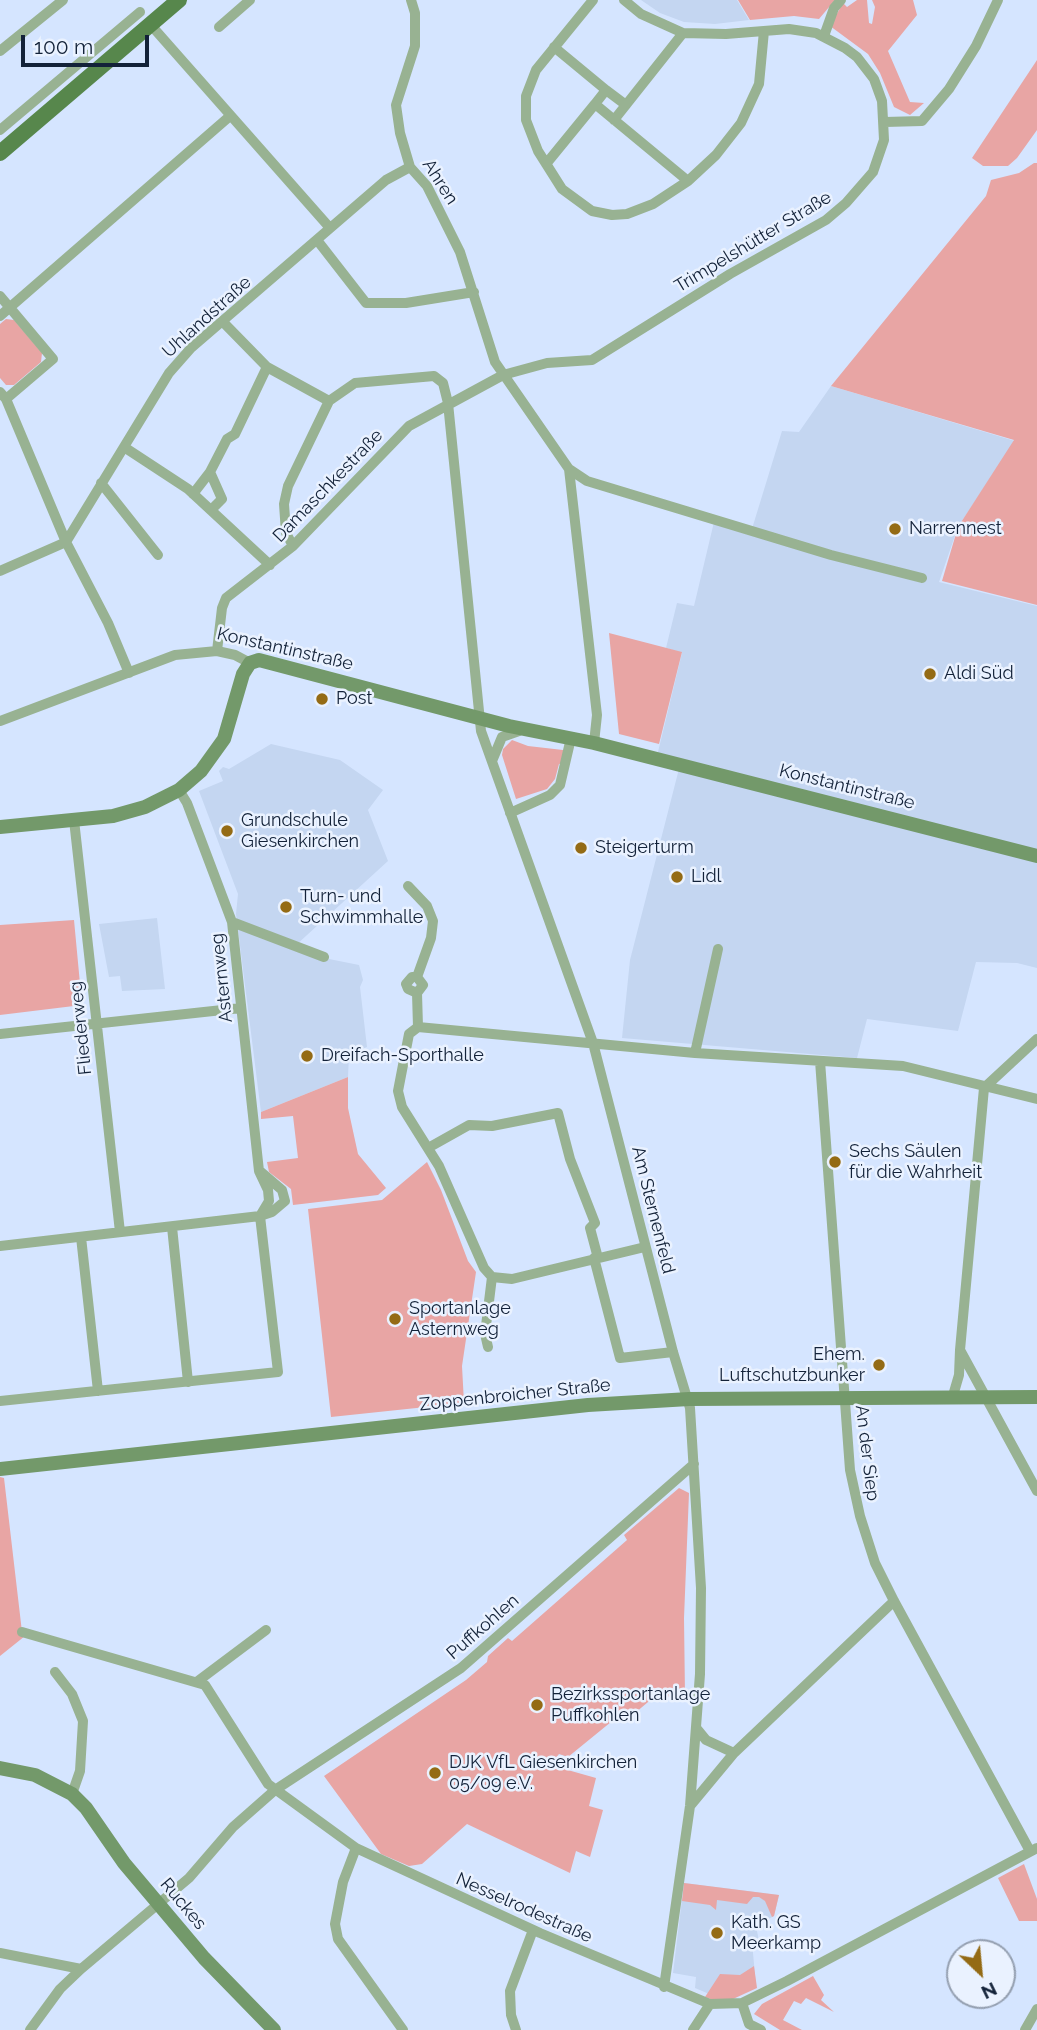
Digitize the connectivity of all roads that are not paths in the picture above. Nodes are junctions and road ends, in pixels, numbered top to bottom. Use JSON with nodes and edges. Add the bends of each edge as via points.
{"nodes":[{"id":1,"x":63,"y":0,"type":"edge"},
{"id":2,"x":179,"y":0,"type":"edge"},
{"id":3,"x":250,"y":0,"type":"edge"},
{"id":4,"x":411,"y":0,"type":"edge"},
{"id":5,"x":593,"y":0,"type":"edge"},
{"id":6,"x":624,"y":0,"type":"edge"},
{"id":7,"x":841,"y":0,"type":"edge"},
{"id":8,"x":998,"y":0,"type":"edge"},
{"id":9,"x":145,"y":18,"type":"junction"},
{"id":10,"x":219,"y":27,"type":"dead end"},
{"id":11,"x":764,"y":31,"type":"junction"},
{"id":12,"x":683,"y":33,"type":"junction"},
{"id":13,"x":824,"y":36,"type":"junction"},
{"id":14,"x":554,"y":47,"type":"junction"},
{"id":15,"x":0,"y":51,"type":"edge"},
{"id":16,"x":606,"y":90,"type":"junction"},
{"id":17,"x":595,"y":104,"type":"junction"},
{"id":18,"x":626,"y":105,"type":"junction"},
{"id":19,"x":230,"y":116,"type":"junction"},
{"id":20,"x":614,"y":120,"type":"junction"},
{"id":21,"x":886,"y":122,"type":"junction"},
{"id":22,"x":0,"y":130,"type":"edge"},
{"id":23,"x":0,"y":153,"type":"edge"},
{"id":24,"x":546,"y":164,"type":"junction"},
{"id":25,"x":410,"y":167,"type":"junction"},
{"id":26,"x":688,"y":181,"type":"junction"},
{"id":27,"x":330,"y":228,"type":"junction"},
{"id":28,"x":317,"y":240,"type":"junction"},
{"id":29,"x":474,"y":292,"type":"junction"},
{"id":30,"x":0,"y":296,"type":"edge"},
{"id":31,"x":10,"y":307,"type":"junction"},
{"id":32,"x":0,"y":316,"type":"edge"},
{"id":33,"x":223,"y":322,"type":"junction"},
{"id":34,"x":267,"y":367,"type":"junction"},
{"id":35,"x":503,"y":375,"type":"junction"},
{"id":36,"x":3,"y":396,"type":"edge"},
{"id":37,"x":329,"y":401,"type":"junction"},
{"id":38,"x":448,"y":403,"type":"junction"},
{"id":39,"x":124,"y":447,"type":"junction"},
{"id":40,"x":569,"y":469,"type":"junction"},
{"id":41,"x":209,"y":472,"type":"junction"},
{"id":42,"x":101,"y":483,"type":"junction"},
{"id":43,"x":193,"y":494,"type":"junction"},
{"id":44,"x":211,"y":510,"type":"junction"},
{"id":45,"x":66,"y":542,"type":"junction"},
{"id":46,"x":293,"y":546,"type":"junction"},
{"id":47,"x":158,"y":555,"type":"dead end"},
{"id":48,"x":270,"y":565,"type":"junction"},
{"id":49,"x":0,"y":571,"type":"edge"},
{"id":50,"x":922,"y":578,"type":"dead end"},
{"id":51,"x":217,"y":651,"type":"junction"},
{"id":52,"x":250,"y":663,"type":"junction"},
{"id":53,"x":129,"y":673,"type":"junction"},
{"id":54,"x":480,"y":716,"type":"junction"},
{"id":55,"x":0,"y":721,"type":"edge"},
{"id":56,"x":525,"y":730,"type":"junction"},
{"id":57,"x":571,"y":738,"type":"junction"},
{"id":58,"x":594,"y":743,"type":"junction"},
{"id":59,"x":492,"y":761,"type":"junction"},
{"id":60,"x":179,"y":790,"type":"junction"},
{"id":61,"x":510,"y":813,"type":"junction"},
{"id":62,"x":74,"y":820,"type":"junction"},
{"id":63,"x":0,"y":827,"type":"edge"},
{"id":64,"x":1037,"y":856,"type":"edge"},
{"id":65,"x":408,"y":886,"type":"dead end"},
{"id":66,"x":232,"y":922,"type":"junction"},
{"id":67,"x":718,"y":949,"type":"dead end"},
{"id":68,"x":324,"y":957,"type":"dead end"},
{"id":69,"x":241,"y":1008,"type":"junction"},
{"id":70,"x":96,"y":1024,"type":"junction"},
{"id":71,"x":418,"y":1027,"type":"junction"},
{"id":72,"x":0,"y":1034,"type":"edge"},
{"id":73,"x":1037,"y":1039,"type":"edge"},
{"id":74,"x":593,"y":1043,"type":"junction"},
{"id":75,"x":695,"y":1053,"type":"junction"},
{"id":76,"x":820,"y":1061,"type":"junction"},
{"id":77,"x":984,"y":1088,"type":"junction"},
{"id":78,"x":1037,"y":1100,"type":"edge"},
{"id":79,"x":428,"y":1148,"type":"junction"},
{"id":80,"x":259,"y":1171,"type":"junction"},
{"id":81,"x":260,"y":1216,"type":"junction"},
{"id":82,"x":172,"y":1227,"type":"junction"},
{"id":83,"x":120,"y":1232,"type":"junction"},
{"id":84,"x":81,"y":1237,"type":"junction"},
{"id":85,"x":0,"y":1246,"type":"edge"},
{"id":86,"x":645,"y":1247,"type":"junction"},
{"id":87,"x":596,"y":1258,"type":"junction"},
{"id":88,"x":492,"y":1277,"type":"junction"},
{"id":89,"x":488,"y":1347,"type":"dead end"},
{"id":90,"x":960,"y":1349,"type":"junction"},
{"id":91,"x":673,"y":1352,"type":"junction"},
{"id":92,"x":188,"y":1381,"type":"junction"},
{"id":93,"x":98,"y":1391,"type":"junction"},
{"id":94,"x":1037,"y":1397,"type":"edge"},
{"id":95,"x":987,"y":1398,"type":"junction"},
{"id":96,"x":689,"y":1399,"type":"junction"},
{"id":97,"x":844,"y":1399,"type":"junction"},
{"id":98,"x":952,"y":1399,"type":"junction"},
{"id":99,"x":0,"y":1401,"type":"edge"},
{"id":100,"x":694,"y":1464,"type":"junction"},
{"id":101,"x":0,"y":1469,"type":"edge"},
{"id":102,"x":1037,"y":1491,"type":"edge"},
{"id":103,"x":894,"y":1601,"type":"junction"},
{"id":104,"x":266,"y":1630,"type":"dead end"},
{"id":105,"x":22,"y":1632,"type":"dead end"},
{"id":106,"x":55,"y":1672,"type":"dead end"},
{"id":107,"x":198,"y":1681,"type":"junction"},
{"id":108,"x":697,"y":1729,"type":"junction"},
{"id":109,"x":734,"y":1752,"type":"junction"},
{"id":110,"x":0,"y":1768,"type":"edge"},
{"id":111,"x":275,"y":1790,"type":"junction"},
{"id":112,"x":72,"y":1794,"type":"junction"},
{"id":113,"x":690,"y":1806,"type":"junction"},
{"id":114,"x":356,"y":1848,"type":"junction"},
{"id":115,"x":1034,"y":1849,"type":"edge"},
{"id":116,"x":158,"y":1905,"type":"junction"},
{"id":117,"x":533,"y":1930,"type":"junction"},
{"id":118,"x":0,"y":1952,"type":"edge"},
{"id":119,"x":81,"y":1969,"type":"junction"},
{"id":120,"x":664,"y":1987,"type":"junction"},
{"id":121,"x":742,"y":2003,"type":"junction"},
{"id":122,"x":710,"y":2004,"type":"junction"},
{"id":123,"x":1037,"y":2009,"type":"edge"},
{"id":124,"x":266,"y":2027,"type":"edge"},
{"id":125,"x":30,"y":2030,"type":"edge"},
{"id":126,"x":403,"y":2030,"type":"edge"},
{"id":127,"x":516,"y":2030,"type":"edge"},
{"id":128,"x":693,"y":2030,"type":"edge"},
{"id":129,"x":761,"y":2030,"type":"edge"},
{"id":130,"x":1025,"y":2030,"type":"edge"}],
"edges":[{"from":1,"to":15,"type":"street"},
{"from":2,"to":9,"type":"main road"},
{"from":3,"to":10,"type":"street"},
{"from":4,"to":25,"type":"street","name":"Ahren","via":[[415,46],[396,105]]},
{"from":5,"to":14,"type":"street"},
{"from":6,"to":12,"type":"street","via":[[641,14]]},
{"from":7,"to":13,"type":"street"},
{"from":8,"to":21,"type":"street","via":[[949,89],[922,121]]},
{"from":9,"to":19,"type":"street"},
{"from":9,"to":22,"type":"street"},
{"from":9,"to":23,"type":"main road"},
{"from":11,"to":12,"type":"street"},
{"from":11,"to":13,"type":"street","via":[[789,29]]},
{"from":11,"to":26,"type":"street","via":[[759,84],[748,109],[716,155]]},
{"from":12,"to":18,"type":"street"},
{"from":13,"to":21,"type":"street","via":[[866,67],[879,91]]},
{"from":14,"to":16,"type":"street"},
{"from":14,"to":24,"type":"street","via":[[529,85],[525,107],[529,132]]},
{"from":16,"to":17,"type":"street"},
{"from":16,"to":18,"type":"street"},
{"from":17,"to":20,"type":"street"},
{"from":17,"to":24,"type":"street"},
{"from":18,"to":20,"type":"street"},
{"from":19,"to":27,"type":"street"},
{"from":19,"to":31,"type":"street"},
{"from":20,"to":26,"type":"street"},
{"from":21,"to":35,"type":"street","name":"Trimpelshütter Straße","via":[[873,172],[826,220],[592,360],[547,363]]},
{"from":24,"to":26,"type":"street","via":[[572,198],[592,211],[612,215],[653,204]]},
{"from":25,"to":27,"type":"street","name":"Uhlandstraße","via":[[386,180]]},
{"from":25,"to":29,"type":"street","name":"Ahren","via":[[428,186]]},
{"from":27,"to":28,"type":"street","name":"Uhlandstraße"},
{"from":28,"to":29,"type":"street","via":[[366,303],[406,303]]},
{"from":28,"to":33,"type":"street","name":"Uhlandstraße"},
{"from":29,"to":35,"type":"street","name":"Ahren","via":[[487,343]]},
{"from":30,"to":31,"type":"street"},
{"from":31,"to":32,"type":"street"},
{"from":31,"to":36,"type":"street","via":[[53,359]]},
{"from":33,"to":34,"type":"street"},
{"from":33,"to":39,"type":"street","name":"Uhlandstraße","via":[[169,373]]},
{"from":34,"to":37,"type":"street"},
{"from":34,"to":41,"type":"street","via":[[234,434]]},
{"from":35,"to":38,"type":"street","name":"Damaschkestraße"},
{"from":35,"to":40,"type":"street","name":"Ahren"},
{"from":36,"to":45,"type":"street"},
{"from":37,"to":38,"type":"street","via":[[355,383],[433,376],[443,383]]},
{"from":37,"to":46,"type":"street","via":[[288,486],[286,533]]},
{"from":38,"to":46,"type":"street","name":"Damaschkestraße","via":[[404,431]]},
{"from":38,"to":54,"type":"street","name":"Am Sternenfeld"},
{"from":39,"to":42,"type":"street","name":"Uhlandstraße"},
{"from":39,"to":43,"type":"street"},
{"from":40,"to":50,"type":"street","via":[[587,481]]},
{"from":40,"to":58,"type":"street","via":[[597,715]]},
{"from":41,"to":43,"type":"street"},
{"from":41,"to":44,"type":"street","via":[[222,499]]},
{"from":42,"to":45,"type":"street","name":"Uhlandstraße"},
{"from":42,"to":47,"type":"street"},
{"from":43,"to":44,"type":"street"},
{"from":44,"to":48,"type":"street"},
{"from":45,"to":49,"type":"street"},
{"from":45,"to":53,"type":"street"},
{"from":46,"to":48,"type":"street","name":"Damaschkestraße"},
{"from":48,"to":51,"type":"street","name":"Damaschkestraße","via":[[224,601]]},
{"from":51,"to":52,"type":"street","name":"Konstantinstraße"},
{"from":51,"to":53,"type":"street","name":"Konstantinstraße","via":[[175,655]]},
{"from":52,"to":54,"type":"main road","name":"Konstantinstraße","via":[[259,660]]},
{"from":52,"to":60,"type":"main road","via":[[224,739],[201,771]]},
{"from":53,"to":55,"type":"street","name":"Konstantinstraße"},
{"from":54,"to":56,"type":"main road","name":"Konstantinstraße"},
{"from":54,"to":59,"type":"street","name":"Am Sternenfeld"},
{"from":56,"to":57,"type":"main road","name":"Konstantinstraße"},
{"from":56,"to":59,"type":"street","via":[[502,737]]},
{"from":57,"to":58,"type":"main road","name":"Konstantinstraße"},
{"from":57,"to":61,"type":"street","via":[[560,785],[550,795]]},
{"from":58,"to":64,"type":"main road","name":"Konstantinstraße"},
{"from":59,"to":61,"type":"street","name":"Am Sternenfeld"},
{"from":60,"to":62,"type":"main road","via":[[132,811]]},
{"from":60,"to":66,"type":"street","name":"Asternweg"},
{"from":61,"to":74,"type":"street","name":"Am Sternenfeld"},
{"from":62,"to":63,"type":"main road"},
{"from":62,"to":70,"type":"street","name":"Fliederweg"},
{"from":65,"to":71,"type":"street","via":[[427,906],[433,922],[417,977],[423,985],[417,992]]},
{"from":66,"to":68,"type":"street"},
{"from":66,"to":69,"type":"street","name":"Asternweg"},
{"from":67,"to":75,"type":"street"},
{"from":69,"to":70,"type":"street"},
{"from":69,"to":80,"type":"street","name":"Asternweg"},
{"from":70,"to":72,"type":"street"},
{"from":70,"to":83,"type":"street","name":"Fliederweg"},
{"from":71,"to":74,"type":"street"},
{"from":71,"to":79,"type":"street","via":[[409,1034],[398,1091],[402,1107]]},
{"from":73,"to":77,"type":"street"},
{"from":74,"to":75,"type":"street"},
{"from":74,"to":86,"type":"street","name":"Am Sternenfeld"},
{"from":75,"to":76,"type":"street"},
{"from":76,"to":77,"type":"street","via":[[903,1066]]},
{"from":76,"to":97,"type":"street","name":"An der Siep"},
{"from":77,"to":78,"type":"street"},
{"from":77,"to":90,"type":"street"},
{"from":79,"to":87,"type":"street","via":[[469,1125],[492,1126],[558,1114],[595,1223],[590,1228]]},
{"from":79,"to":88,"type":"street"},
{"from":80,"to":81,"type":"street","name":"Asternweg","via":[[268,1190]]},
{"from":80,"to":81,"type":"street","via":[[282,1190],[285,1201]]},
{"from":81,"to":82,"type":"street"},
{"from":81,"to":92,"type":"street","name":"Asternweg","via":[[278,1372]]},
{"from":82,"to":83,"type":"street"},
{"from":82,"to":92,"type":"street"},
{"from":83,"to":84,"type":"street"},
{"from":84,"to":85,"type":"street"},
{"from":84,"to":93,"type":"street"},
{"from":86,"to":87,"type":"street"},
{"from":86,"to":91,"type":"street","name":"Am Sternenfeld"},
{"from":87,"to":88,"type":"street","via":[[512,1279]]},
{"from":87,"to":91,"type":"street","via":[[620,1358]]},
{"from":88,"to":89,"type":"street","via":[[485,1334]]},
{"from":90,"to":95,"type":"street"},
{"from":90,"to":98,"type":"street"},
{"from":91,"to":96,"type":"street","name":"Am Sternenfeld"},
{"from":92,"to":93,"type":"street"},
{"from":93,"to":99,"type":"street"},
{"from":94,"to":95,"type":"main road","name":"Zoppenbroicher Straße"},
{"from":95,"to":98,"type":"main road","name":"Zoppenbroicher Straße"},
{"from":95,"to":102,"type":"street"},
{"from":96,"to":97,"type":"main road","name":"Zoppenbroicher Straße"},
{"from":96,"to":100,"type":"street","name":"Am Sternenfeld"},
{"from":96,"to":101,"type":"main road","name":"Zoppenbroicher Straße","via":[[574,1406]]},
{"from":97,"to":98,"type":"main road","name":"Zoppenbroicher Straße"},
{"from":97,"to":103,"type":"street","name":"An der Siep","via":[[850,1470],[860,1516]]},
{"from":100,"to":108,"type":"street","name":"Am Sternenfeld","via":[[701,1588]]},
{"from":100,"to":111,"type":"street","name":"Puffkohlen","via":[[461,1668]]},
{"from":103,"to":109,"type":"street"},
{"from":103,"to":115,"type":"street","name":"An der Siep"},
{"from":104,"to":107,"type":"street"},
{"from":105,"to":107,"type":"street"},
{"from":106,"to":112,"type":"street","via":[[72,1694],[83,1721],[80,1771]]},
{"from":107,"to":111,"type":"street","via":[[212,1692]]},
{"from":108,"to":109,"type":"street","via":[[706,1740]]},
{"from":108,"to":113,"type":"street","name":"Am Sternenfeld"},
{"from":109,"to":113,"type":"street"},
{"from":110,"to":112,"type":"main road","name":"Ruckes","via":[[34,1775]]},
{"from":111,"to":114,"type":"street","name":"Nesselrodestraße"},
{"from":111,"to":116,"type":"street","name":"Puffkohlen"},
{"from":112,"to":116,"type":"main road","name":"Ruckes"},
{"from":113,"to":120,"type":"street","name":"Am Sternenfeld"},
{"from":114,"to":117,"type":"street","name":"Nesselrodestraße"},
{"from":114,"to":126,"type":"street","via":[[343,1882],[335,1924],[338,1939]]},
{"from":115,"to":121,"type":"street"},
{"from":116,"to":119,"type":"street","name":"Puffkohlen"},
{"from":116,"to":124,"type":"main road","name":"Ruckes"},
{"from":117,"to":120,"type":"street","name":"Nesselrodestraße"},
{"from":117,"to":127,"type":"street","via":[[510,1991]]},
{"from":118,"to":119,"type":"street"},
{"from":119,"to":125,"type":"street","name":"Puffkohlen"},
{"from":120,"to":122,"type":"street","name":"Nesselrodestraße"},
{"from":121,"to":122,"type":"street","name":"Nesselrodestraße"},
{"from":121,"to":129,"type":"street","via":[[749,2024]]},
{"from":122,"to":128,"type":"street"},
{"from":123,"to":130,"type":"street"}]}
